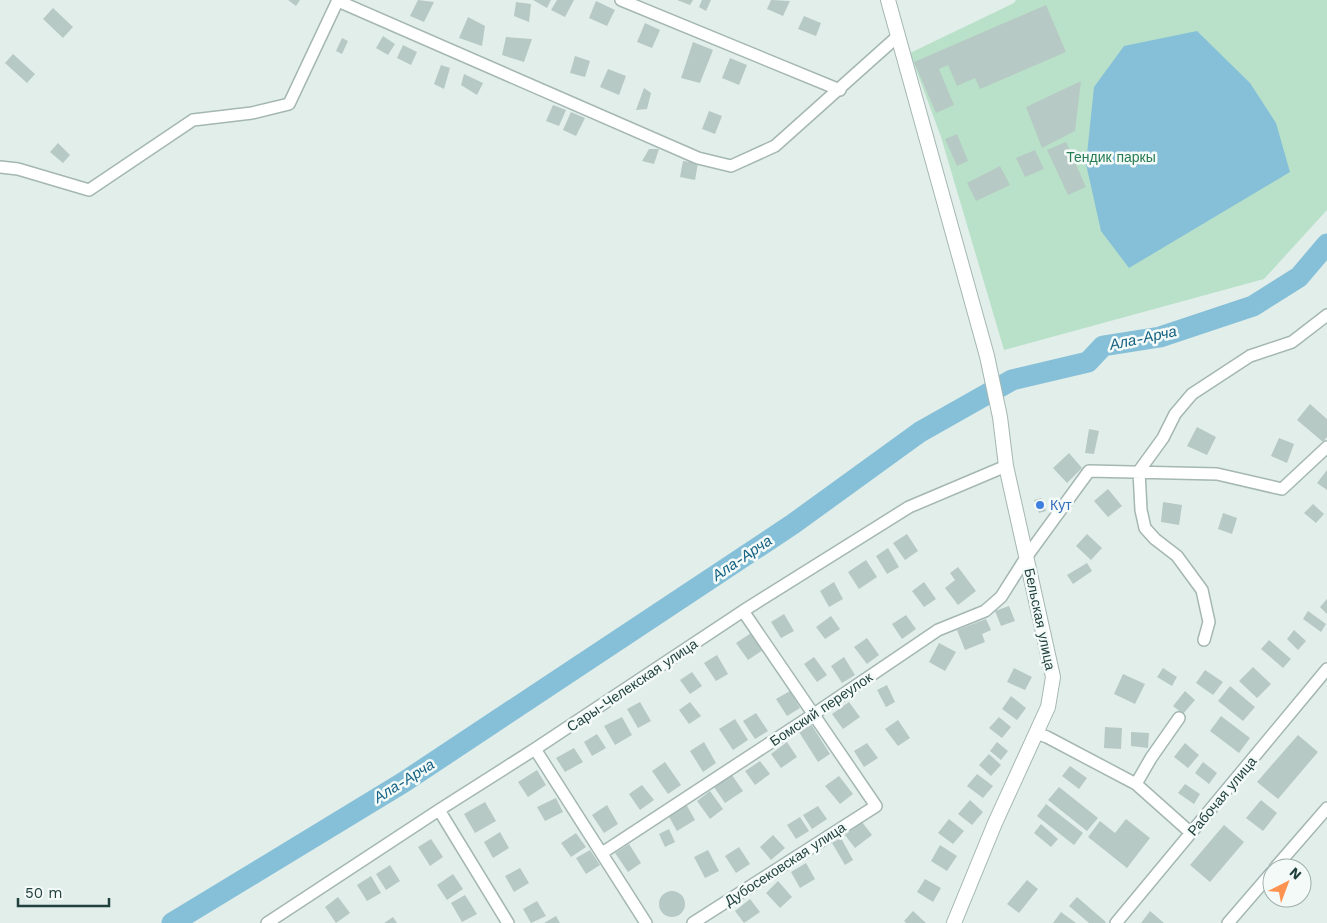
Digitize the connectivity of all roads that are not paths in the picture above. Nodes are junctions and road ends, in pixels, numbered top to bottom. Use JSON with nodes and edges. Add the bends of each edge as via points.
{"nodes":[{"id":1,"x":621,"y":0,"type":"edge"},
{"id":2,"x":888,"y":0,"type":"edge"},
{"id":3,"x":338,"y":1,"type":"edge"},
{"id":4,"x":898,"y":36,"type":"junction"},
{"id":5,"x":840,"y":90,"type":"junction"},
{"id":6,"x":0,"y":168,"type":"edge"},
{"id":7,"x":1327,"y":315,"type":"edge"},
{"id":8,"x":1327,"y":447,"type":"edge"},
{"id":9,"x":1006,"y":466,"type":"junction"},
{"id":10,"x":1139,"y":471,"type":"junction"},
{"id":11,"x":1027,"y":556,"type":"junction"},
{"id":12,"x":743,"y":611,"type":"junction"},
{"id":13,"x":1204,"y":640,"type":"dead end"},
{"id":14,"x":1327,"y":669,"type":"edge"},
{"id":15,"x":814,"y":714,"type":"junction"},
{"id":16,"x":1179,"y":718,"type":"dead end"},
{"id":17,"x":1036,"y":733,"type":"junction"},
{"id":18,"x":536,"y":749,"type":"junction"},
{"id":19,"x":1136,"y":784,"type":"junction"},
{"id":20,"x":1327,"y":808,"type":"edge"},
{"id":21,"x":439,"y":810,"type":"junction"},
{"id":22,"x":1191,"y":833,"type":"junction"},
{"id":23,"x":602,"y":853,"type":"junction"},
{"id":24,"x":1284,"y":858,"type":"edge"},
{"id":25,"x":1262,"y":884,"type":"edge"},
{"id":26,"x":267,"y":923,"type":"edge"},
{"id":27,"x":508,"y":923,"type":"edge"},
{"id":28,"x":646,"y":923,"type":"edge"},
{"id":29,"x":693,"y":923,"type":"edge"},
{"id":30,"x":954,"y":923,"type":"edge"},
{"id":31,"x":1116,"y":923,"type":"edge"},
{"id":32,"x":1228,"y":923,"type":"edge"}],
"edges":[{"from":1,"to":5,"type":"street"},
{"from":2,"to":4,"type":"street","name":"Бельская улица"},
{"from":3,"to":5,"type":"street","via":[[698,158],[731,166],[775,146]]},
{"from":3,"to":6,"type":"street","via":[[289,104],[252,113],[193,120],[89,190],[18,169]]},
{"from":4,"to":5,"type":"street"},
{"from":4,"to":9,"type":"street","name":"Бельская улица","via":[[987,356]]},
{"from":7,"to":10,"type":"street","via":[[1292,342],[1250,356],[1192,394],[1175,414],[1163,438]]},
{"from":8,"to":10,"type":"street","via":[[1282,489],[1217,474]]},
{"from":9,"to":11,"type":"street","name":"Бельская улица"},
{"from":9,"to":12,"type":"street","name":"Сары-Челекская улица","via":[[909,507]]},
{"from":10,"to":11,"type":"street","name":"Бомский переулок","via":[[1089,471]]},
{"from":10,"to":13,"type":"street","via":[[1145,528],[1178,556],[1202,590],[1209,622]]},
{"from":11,"to":15,"type":"street","name":"Бомский переулок","via":[[1001,596],[986,611],[938,630]]},
{"from":11,"to":17,"type":"street","name":"Бельская улица","via":[[1053,677],[1048,707]]},
{"from":12,"to":15,"type":"street"},
{"from":12,"to":18,"type":"street","name":"Сары-Челекская улица"},
{"from":14,"to":22,"type":"street","name":"Рабочая улица"},
{"from":15,"to":23,"type":"street","name":"Бомский переулок"},
{"from":15,"to":29,"type":"street","name":"Дубосековская улица","via":[[876,806]]},
{"from":16,"to":19,"type":"street"},
{"from":17,"to":19,"type":"street"},
{"from":17,"to":30,"type":"street","name":"Бельская улица"},
{"from":18,"to":21,"type":"street","name":"Сары-Челекская улица"},
{"from":18,"to":23,"type":"street"},
{"from":19,"to":22,"type":"street"},
{"from":20,"to":24,"type":"street"},
{"from":21,"to":26,"type":"street","name":"Сары-Челекская улица"},
{"from":21,"to":27,"type":"street"},
{"from":22,"to":31,"type":"street","name":"Рабочая улица"},
{"from":23,"to":28,"type":"street"},
{"from":25,"to":32,"type":"street"}]}
